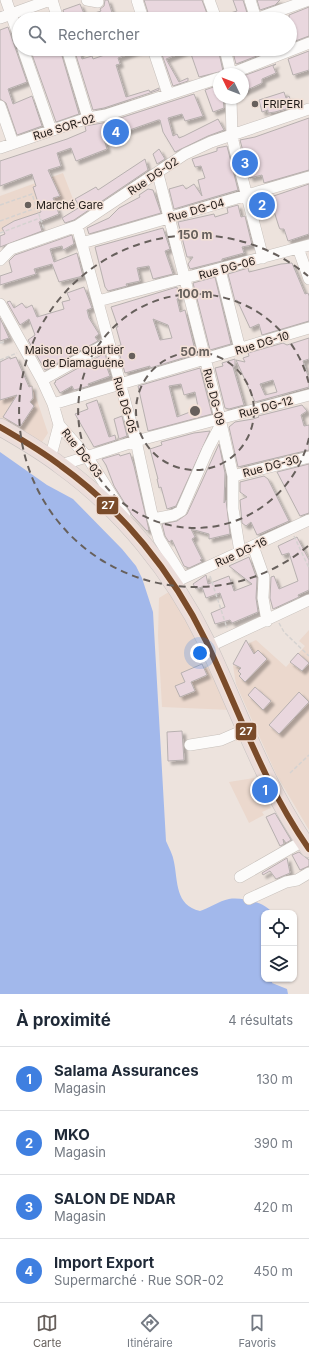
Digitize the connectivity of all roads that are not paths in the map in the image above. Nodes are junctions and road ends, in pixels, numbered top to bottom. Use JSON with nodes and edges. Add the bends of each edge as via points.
{"nodes":[{"id":1,"x":6,"y":0,"type":"edge"},
{"id":2,"x":51,"y":0,"type":"edge"},
{"id":3,"x":137,"y":0,"type":"edge"},
{"id":4,"x":209,"y":0,"type":"edge"},
{"id":5,"x":250,"y":0,"type":"edge"},
{"id":6,"x":309,"y":0,"type":"edge"},
{"id":7,"x":17,"y":12,"type":"edge"},
{"id":8,"x":55,"y":12,"type":"edge"},
{"id":9,"x":141,"y":12,"type":"edge"},
{"id":10,"x":213,"y":12,"type":"edge"},
{"id":11,"x":254,"y":12,"type":"edge"},
{"id":12,"x":276,"y":12,"type":"edge"},
{"id":13,"x":11,"y":14,"type":"junction"},
{"id":14,"x":12,"y":17,"type":"edge"},
{"id":15,"x":0,"y":18,"type":"edge"},
{"id":16,"x":309,"y":43,"type":"edge"},
{"id":17,"x":297,"y":46,"type":"edge"},
{"id":18,"x":25,"y":56,"type":"edge"},
{"id":19,"x":69,"y":56,"type":"edge"},
{"id":20,"x":155,"y":56,"type":"edge"},
{"id":21,"x":226,"y":56,"type":"edge"},
{"id":22,"x":264,"y":56,"type":"edge"},
{"id":23,"x":229,"y":68,"type":"edge"},
{"id":24,"x":241,"y":68,"type":"edge"},
{"id":25,"x":213,"y":80,"type":"edge"},
{"id":26,"x":168,"y":94,"type":"junction"},
{"id":27,"x":231,"y":104,"type":"edge"},
{"id":28,"x":0,"y":106,"type":"edge"},
{"id":29,"x":309,"y":109,"type":"edge"},
{"id":30,"x":88,"y":118,"type":"junction"},
{"id":31,"x":51,"y":130,"type":"junction"},
{"id":32,"x":232,"y":136,"type":"junction"},
{"id":33,"x":13,"y":143,"type":"junction"},
{"id":34,"x":0,"y":148,"type":"edge"},
{"id":35,"x":158,"y":174,"type":"junction"},
{"id":36,"x":309,"y":177,"type":"edge"},
{"id":37,"x":246,"y":195,"type":"junction"},
{"id":38,"x":169,"y":218,"type":"junction"},
{"id":39,"x":77,"y":226,"type":"junction"},
{"id":40,"x":82,"y":243,"type":"junction"},
{"id":41,"x":309,"y":245,"type":"edge"},
{"id":42,"x":298,"y":248,"type":"junction"},
{"id":43,"x":1,"y":258,"type":"edge"},
{"id":44,"x":263,"y":258,"type":"junction"},
{"id":45,"x":220,"y":270,"type":"junction"},
{"id":46,"x":309,"y":279,"type":"edge"},
{"id":47,"x":184,"y":280,"type":"junction"},
{"id":48,"x":98,"y":301,"type":"junction"},
{"id":49,"x":0,"y":304,"type":"edge"},
{"id":50,"x":309,"y":328,"type":"edge"},
{"id":51,"x":108,"y":343,"type":"junction"},
{"id":52,"x":240,"y":349,"type":"junction"},
{"id":53,"x":205,"y":360,"type":"junction"},
{"id":54,"x":42,"y":380,"type":"junction"},
{"id":55,"x":119,"y":383,"type":"junction"},
{"id":56,"x":309,"y":395,"type":"edge"},
{"id":57,"x":53,"y":404,"type":"junction"},
{"id":58,"x":221,"y":422,"type":"junction"},
{"id":59,"x":59,"y":425,"type":"junction"},
{"id":60,"x":0,"y":427,"type":"edge"},
{"id":61,"x":136,"y":441,"type":"junction"},
{"id":62,"x":309,"y":457,"type":"edge"},
{"id":63,"x":88,"y":458,"type":"junction"},
{"id":64,"x":56,"y":462,"type":"junction"},
{"id":65,"x":233,"y":476,"type":"junction"},
{"id":66,"x":153,"y":519,"type":"junction"},
{"id":67,"x":309,"y":520,"type":"edge"},
{"id":68,"x":137,"y":536,"type":"junction"},
{"id":69,"x":253,"y":546,"type":"junction"},
{"id":70,"x":240,"y":552,"type":"junction"},
{"id":71,"x":178,"y":580,"type":"junction"},
{"id":72,"x":309,"y":600,"type":"edge"},
{"id":73,"x":271,"y":619,"type":"junction"},
{"id":74,"x":208,"y":647,"type":"junction"},
{"id":75,"x":244,"y":730,"type":"junction"},
{"id":76,"x":190,"y":745,"type":"dead end"},
{"id":77,"x":306,"y":845,"type":"edge"},
{"id":78,"x":309,"y":873,"type":"edge"},
{"id":79,"x":240,"y":877,"type":"dead end"},
{"id":80,"x":249,"y":899,"type":"dead end"}],
"edges":[{"from":1,"to":13,"type":"street"},
{"from":2,"to":7,"type":"street"},
{"from":2,"to":8,"type":"street"},
{"from":3,"to":9,"type":"street"},
{"from":4,"to":10,"type":"street"},
{"from":5,"to":11,"type":"street"},
{"from":6,"to":12,"type":"street"},
{"from":13,"to":14,"type":"street"},
{"from":13,"to":15,"type":"street"},
{"from":16,"to":17,"type":"street"},
{"from":18,"to":31,"type":"street"},
{"from":19,"to":30,"type":"street"},
{"from":20,"to":26,"type":"street"},
{"from":21,"to":23,"type":"street"},
{"from":22,"to":24,"type":"street"},
{"from":25,"to":26,"type":"street","name":"Rue SOR-02"},
{"from":26,"to":30,"type":"street","name":"Rue SOR-02","via":[[106,115]]},
{"from":27,"to":32,"type":"street"},
{"from":28,"to":33,"type":"street"},
{"from":29,"to":32,"type":"street","name":"Rue DG-02"},
{"from":30,"to":31,"type":"street","name":"Rue SOR-02"},
{"from":31,"to":33,"type":"street","name":"Rue SOR-02"},
{"from":32,"to":35,"type":"street","name":"Rue DG-02","via":[[185,154]]},
{"from":32,"to":37,"type":"street"},
{"from":33,"to":34,"type":"street","name":"Rue SOR-02"},
{"from":35,"to":38,"type":"street","name":"Rue DG-09"},
{"from":35,"to":39,"type":"street","name":"Rue DG-02"},
{"from":36,"to":37,"type":"street","name":"Rue DG-04"},
{"from":37,"to":38,"type":"street","name":"Rue DG-04"},
{"from":37,"to":44,"type":"street"},
{"from":38,"to":40,"type":"street","name":"Rue DG-04"},
{"from":38,"to":47,"type":"street","name":"Rue DG-09"},
{"from":39,"to":40,"type":"street","name":"Rue DG-05"},
{"from":39,"to":43,"type":"street","name":"Rue DG-02","via":[[11,249]]},
{"from":40,"to":48,"type":"street","name":"Rue DG-05"},
{"from":41,"to":42,"type":"street","name":"Rue DG-06"},
{"from":42,"to":44,"type":"street","name":"Rue DG-06"},
{"from":42,"to":46,"type":"street"},
{"from":44,"to":45,"type":"street","name":"Rue DG-06"},
{"from":45,"to":47,"type":"street","name":"Rue DG-06"},
{"from":45,"to":52,"type":"street"},
{"from":47,"to":48,"type":"street","name":"Rue DG-06"},
{"from":47,"to":53,"type":"street","name":"Rue DG-09"},
{"from":48,"to":51,"type":"street","name":"Rue DG-05"},
{"from":49,"to":54,"type":"street","name":"Rue DG-03"},
{"from":50,"to":52,"type":"street","name":"Rue DG-10"},
{"from":51,"to":54,"type":"street"},
{"from":51,"to":55,"type":"street","name":"Rue DG-05"},
{"from":52,"to":53,"type":"street","name":"Rue DG-10"},
{"from":53,"to":55,"type":"street","name":"Rue DG-10"},
{"from":53,"to":58,"type":"street","name":"Rue DG-09"},
{"from":54,"to":57,"type":"street","name":"Rue DG-03"},
{"from":55,"to":57,"type":"street","name":"Rue DG-10"},
{"from":55,"to":61,"type":"street","name":"Rue DG-05"},
{"from":56,"to":58,"type":"street","name":"Rue DG-12"},
{"from":57,"to":59,"type":"street","name":"Rue DG-03"},
{"from":58,"to":61,"type":"street","name":"Rue DG-12"},
{"from":58,"to":65,"type":"street","name":"Rue DG-09"},
{"from":58,"to":66,"type":"street","via":[[181,511]]},
{"from":59,"to":63,"type":"street","name":"Rue DG-03"},
{"from":59,"to":64,"type":"street"},
{"from":60,"to":64,"type":"highway"},
{"from":61,"to":63,"type":"street","name":"Rue DG-12"},
{"from":61,"to":66,"type":"street","name":"Rue DG-05"},
{"from":62,"to":65,"type":"street","name":"Rue DG-30"},
{"from":63,"to":64,"type":"street","name":"Rue DG-12"},
{"from":63,"to":68,"type":"street","name":"Rue DG-03"},
{"from":64,"to":68,"type":"highway","via":[[85,485]]},
{"from":65,"to":70,"type":"street","name":"Rue DG-09","via":[[233,510]]},
{"from":66,"to":71,"type":"street","name":"Rue DG-05","via":[[159,539]]},
{"from":67,"to":69,"type":"street","name":"Rue DG-16"},
{"from":68,"to":71,"type":"highway"},
{"from":69,"to":70,"type":"street","name":"Rue DG-16"},
{"from":69,"to":73,"type":"street","via":[[264,577],[263,598]]},
{"from":70,"to":71,"type":"street","name":"Rue DG-16"},
{"from":71,"to":74,"type":"highway"},
{"from":72,"to":73,"type":"street"},
{"from":73,"to":74,"type":"street"},
{"from":74,"to":75,"type":"highway"},
{"from":75,"to":76,"type":"street","via":[[221,740]]},
{"from":75,"to":77,"type":"highway","via":[[265,775]]},
{"from":77,"to":79,"type":"street"},
{"from":78,"to":80,"type":"street","via":[[298,880],[286,882]]}]}
